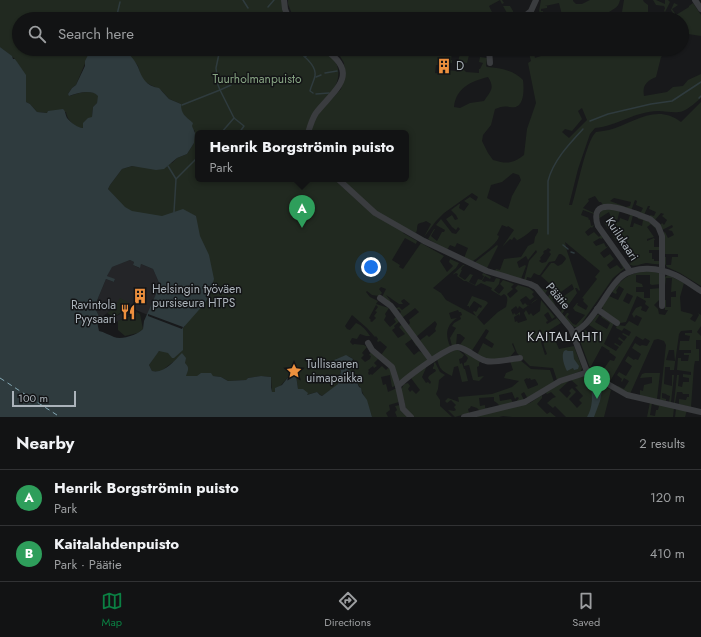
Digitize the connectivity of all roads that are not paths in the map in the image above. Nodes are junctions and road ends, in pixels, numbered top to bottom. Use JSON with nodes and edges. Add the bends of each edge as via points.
{"nodes":[{"id":1,"x":284,"y":0,"type":"edge"},
{"id":2,"x":536,"y":0,"type":"edge"},
{"id":3,"x":695,"y":0,"type":"edge"},
{"id":4,"x":701,"y":9,"type":"edge"},
{"id":5,"x":286,"y":12,"type":"edge"},
{"id":6,"x":530,"y":12,"type":"edge"},
{"id":7,"x":334,"y":56,"type":"edge"},
{"id":8,"x":490,"y":56,"type":"edge"},
{"id":9,"x":490,"y":63,"type":"dead end"},
{"id":10,"x":309,"y":130,"type":"edge"},
{"id":11,"x":341,"y":182,"type":"edge"},
{"id":12,"x":630,"y":271,"type":"junction"},
{"id":13,"x":662,"y":271,"type":"junction"},
{"id":14,"x":701,"y":291,"type":"edge"},
{"id":15,"x":380,"y":298,"type":"dead end"},
{"id":16,"x":662,"y":306,"type":"dead end"},
{"id":17,"x":597,"y":309,"type":"junction"},
{"id":18,"x":617,"y":324,"type":"dead end"},
{"id":19,"x":573,"y":333,"type":"junction"},
{"id":20,"x":368,"y":343,"type":"dead end"},
{"id":21,"x":520,"y":358,"type":"dead end"},
{"id":22,"x":431,"y":360,"type":"junction"},
{"id":23,"x":588,"y":372,"type":"junction"},
{"id":24,"x":398,"y":386,"type":"junction"},
{"id":25,"x":701,"y":412,"type":"edge"},
{"id":26,"x":411,"y":417,"type":"edge"},
{"id":27,"x":464,"y":417,"type":"edge"}],
"edges":[{"from":1,"to":5,"type":"street"},
{"from":2,"to":6,"type":"street"},
{"from":3,"to":4,"type":"street"},
{"from":7,"to":10,"type":"street","via":[[339,60],[342,80],[335,93],[313,118]]},
{"from":8,"to":9,"type":"street"},
{"from":11,"to":19,"type":"street","name":"Päätie","via":[[375,213],[429,244],[487,271],[536,287]]},
{"from":12,"to":13,"type":"street","via":[[644,268]]},
{"from":12,"to":13,"type":"street","name":"Kuilukaari","via":[[598,226],[597,214],[603,207],[612,206],[655,222],[662,236]]},
{"from":12,"to":17,"type":"street","via":[[618,280]]},
{"from":13,"to":14,"type":"street","via":[[676,275]]},
{"from":13,"to":16,"type":"street","name":"Kuilukaari"},
{"from":15,"to":22,"type":"street","via":[[391,306]]},
{"from":17,"to":18,"type":"street"},
{"from":17,"to":19,"type":"street","via":[[583,328]]},
{"from":19,"to":23,"type":"street","name":"Päätie"},
{"from":20,"to":24,"type":"street","via":[[372,350],[392,367]]},
{"from":21,"to":22,"type":"street","via":[[486,361],[456,347]]},
{"from":22,"to":24,"type":"street"},
{"from":23,"to":25,"type":"street","via":[[627,395]]},
{"from":23,"to":27,"type":"street","via":[[564,380],[525,402]]},
{"from":24,"to":26,"type":"street","via":[[403,409]]}]}
